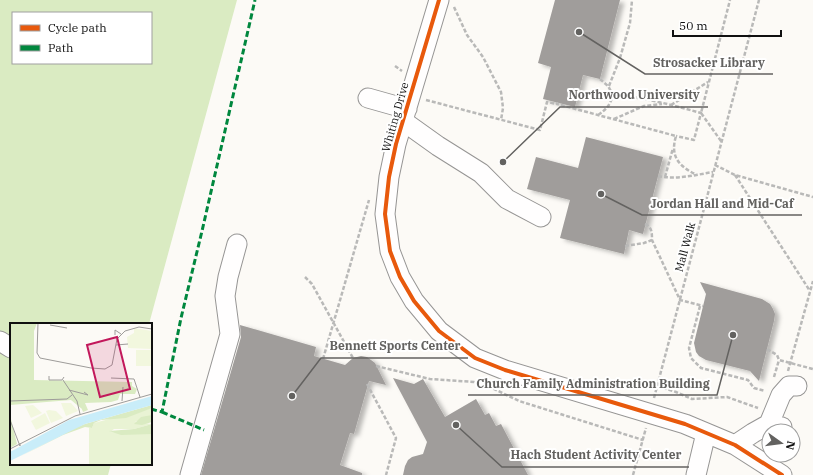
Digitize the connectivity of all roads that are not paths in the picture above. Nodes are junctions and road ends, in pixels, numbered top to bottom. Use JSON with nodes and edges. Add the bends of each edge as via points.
{"nodes":[{"id":1,"x":445,"y":0,"type":"edge"},
{"id":2,"x":368,"y":98,"type":"dead end"},
{"id":3,"x":405,"y":115,"type":"junction"},
{"id":4,"x":540,"y":217,"type":"dead end"},
{"id":5,"x":237,"y":244,"type":"dead end"},
{"id":6,"x":0,"y":341,"type":"edge"},
{"id":7,"x":10,"y":347,"type":"edge"},
{"id":8,"x":778,"y":392,"type":"road end"},
{"id":9,"x":706,"y":433,"type":"junction"},
{"id":10,"x":735,"y":445,"type":"junction"},
{"id":11,"x":190,"y":475,"type":"edge"},
{"id":12,"x":696,"y":475,"type":"edge"},
{"id":13,"x":782,"y":475,"type":"edge"}],
"edges":[{"from":1,"to":3,"type":"street","name":"Whiting Drive"},
{"from":2,"to":3,"type":"street"},
{"from":3,"to":4,"type":"street","via":[[480,173],[507,199]]},
{"from":3,"to":9,"type":"street","name":"Whiting Drive","via":[[389,177],[385,214],[390,251],[400,277],[414,301],[439,331],[475,358],[505,370],[650,413]]},
{"from":5,"to":11,"type":"street","via":[[225,296],[230,334]]},
{"from":6,"to":7,"type":"street"},
{"from":8,"to":10,"type":"street","via":[[776,426],[753,433]]},
{"from":9,"to":10,"type":"street","name":"Whiting Drive"},
{"from":9,"to":12,"type":"street"},
{"from":10,"to":13,"type":"street","name":"Whiting Drive"}]}
